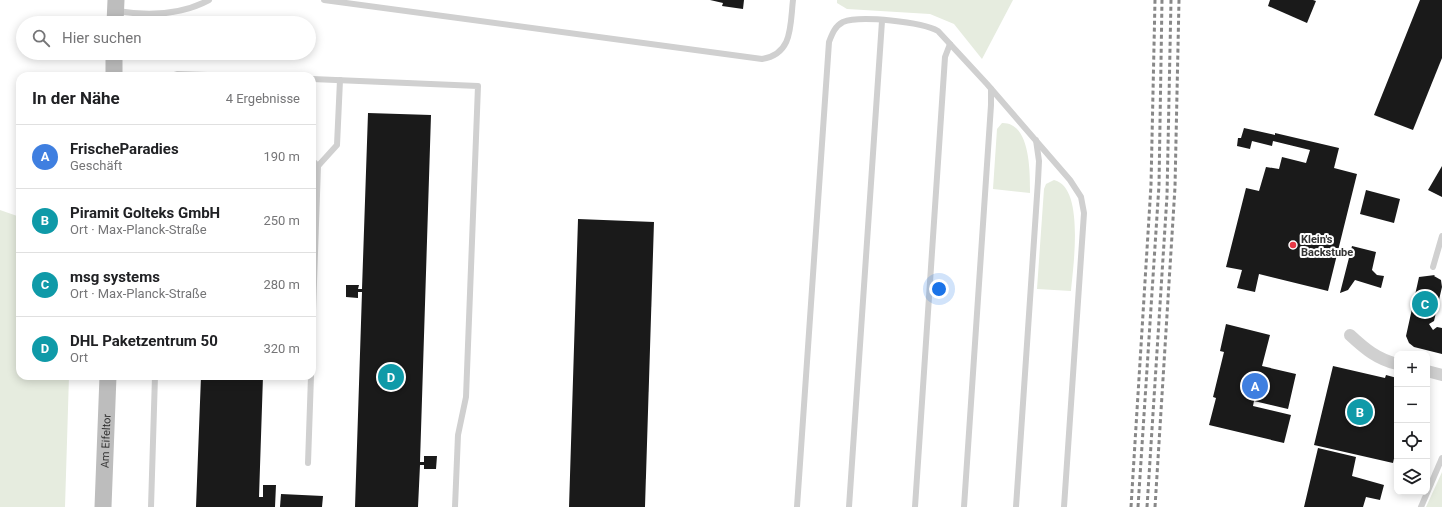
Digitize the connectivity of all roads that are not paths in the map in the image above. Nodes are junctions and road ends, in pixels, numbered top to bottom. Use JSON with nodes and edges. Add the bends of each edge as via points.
{"nodes":[{"id":1,"x":209,"y":0,"type":"edge"},
{"id":2,"x":324,"y":0,"type":"edge"},
{"id":3,"x":793,"y":0,"type":"edge"},
{"id":4,"x":116,"y":11,"type":"edge"},
{"id":5,"x":882,"y":20,"type":"junction"},
{"id":6,"x":950,"y":44,"type":"junction"},
{"id":7,"x":114,"y":60,"type":"edge"},
{"id":8,"x":114,"y":72,"type":"edge"},
{"id":9,"x":316,"y":79,"type":"edge"},
{"id":10,"x":340,"y":80,"type":"junction"},
{"id":11,"x":991,"y":88,"type":"junction"},
{"id":12,"x":1036,"y":140,"type":"junction"},
{"id":13,"x":318,"y":166,"type":"joint"},
{"id":14,"x":316,"y":224,"type":"edge"},
{"id":15,"x":1442,"y":236,"type":"edge"},
{"id":16,"x":1433,"y":267,"type":"dead end"},
{"id":17,"x":1350,"y":335,"type":"dead end"},
{"id":18,"x":1394,"y":363,"type":"edge"},
{"id":19,"x":1430,"y":372,"type":"edge"},
{"id":20,"x":1442,"y":375,"type":"edge"},
{"id":21,"x":108,"y":380,"type":"edge"},
{"id":22,"x":155,"y":380,"type":"edge"},
{"id":23,"x":311,"y":380,"type":"edge"},
{"id":24,"x":1442,"y":458,"type":"edge"},
{"id":25,"x":308,"y":463,"type":"dead end"},
{"id":26,"x":104,"y":507,"type":"edge"},
{"id":27,"x":151,"y":507,"type":"edge"},
{"id":28,"x":455,"y":507,"type":"edge"},
{"id":29,"x":797,"y":507,"type":"edge"},
{"id":30,"x":849,"y":507,"type":"edge"},
{"id":31,"x":914,"y":507,"type":"edge"},
{"id":32,"x":964,"y":507,"type":"edge"},
{"id":33,"x":1016,"y":507,"type":"edge"},
{"id":34,"x":1064,"y":507,"type":"edge"},
{"id":35,"x":1421,"y":507,"type":"edge"}],
"edges":[{"from":1,"to":4,"type":"lane","via":[[175,13]]},
{"from":2,"to":3,"type":"lane","via":[[762,59],[774,57],[783,49],[788,39]]},
{"from":5,"to":6,"type":"lane","via":[[931,27]]},
{"from":5,"to":29,"type":"lane","via":[[842,22],[829,42]]},
{"from":5,"to":30,"type":"lane"},
{"from":6,"to":11,"type":"lane"},
{"from":6,"to":31,"type":"lane","via":[[945,63]]},
{"from":7,"to":8,"type":"main road"},
{"from":9,"to":10,"type":"lane"},
{"from":10,"to":13,"type":"lane","via":[[337,145]]},
{"from":10,"to":28,"type":"lane","via":[[478,86],[466,397],[458,435]]},
{"from":11,"to":12,"type":"lane"},
{"from":11,"to":32,"type":"lane"},
{"from":12,"to":33,"type":"lane","via":[[1038,181]]},
{"from":12,"to":34,"type":"lane","via":[[1076,188],[1083,203],[1084,213]]},
{"from":13,"to":14,"type":"lane"},
{"from":15,"to":16,"type":"lane"},
{"from":17,"to":18,"type":"street","via":[[1369,352]]},
{"from":19,"to":20,"type":"street"},
{"from":21,"to":26,"type":"main road","name":"Am Eifeltor"},
{"from":22,"to":27,"type":"lane"},
{"from":23,"to":25,"type":"lane"},
{"from":24,"to":35,"type":"lane"}]}
